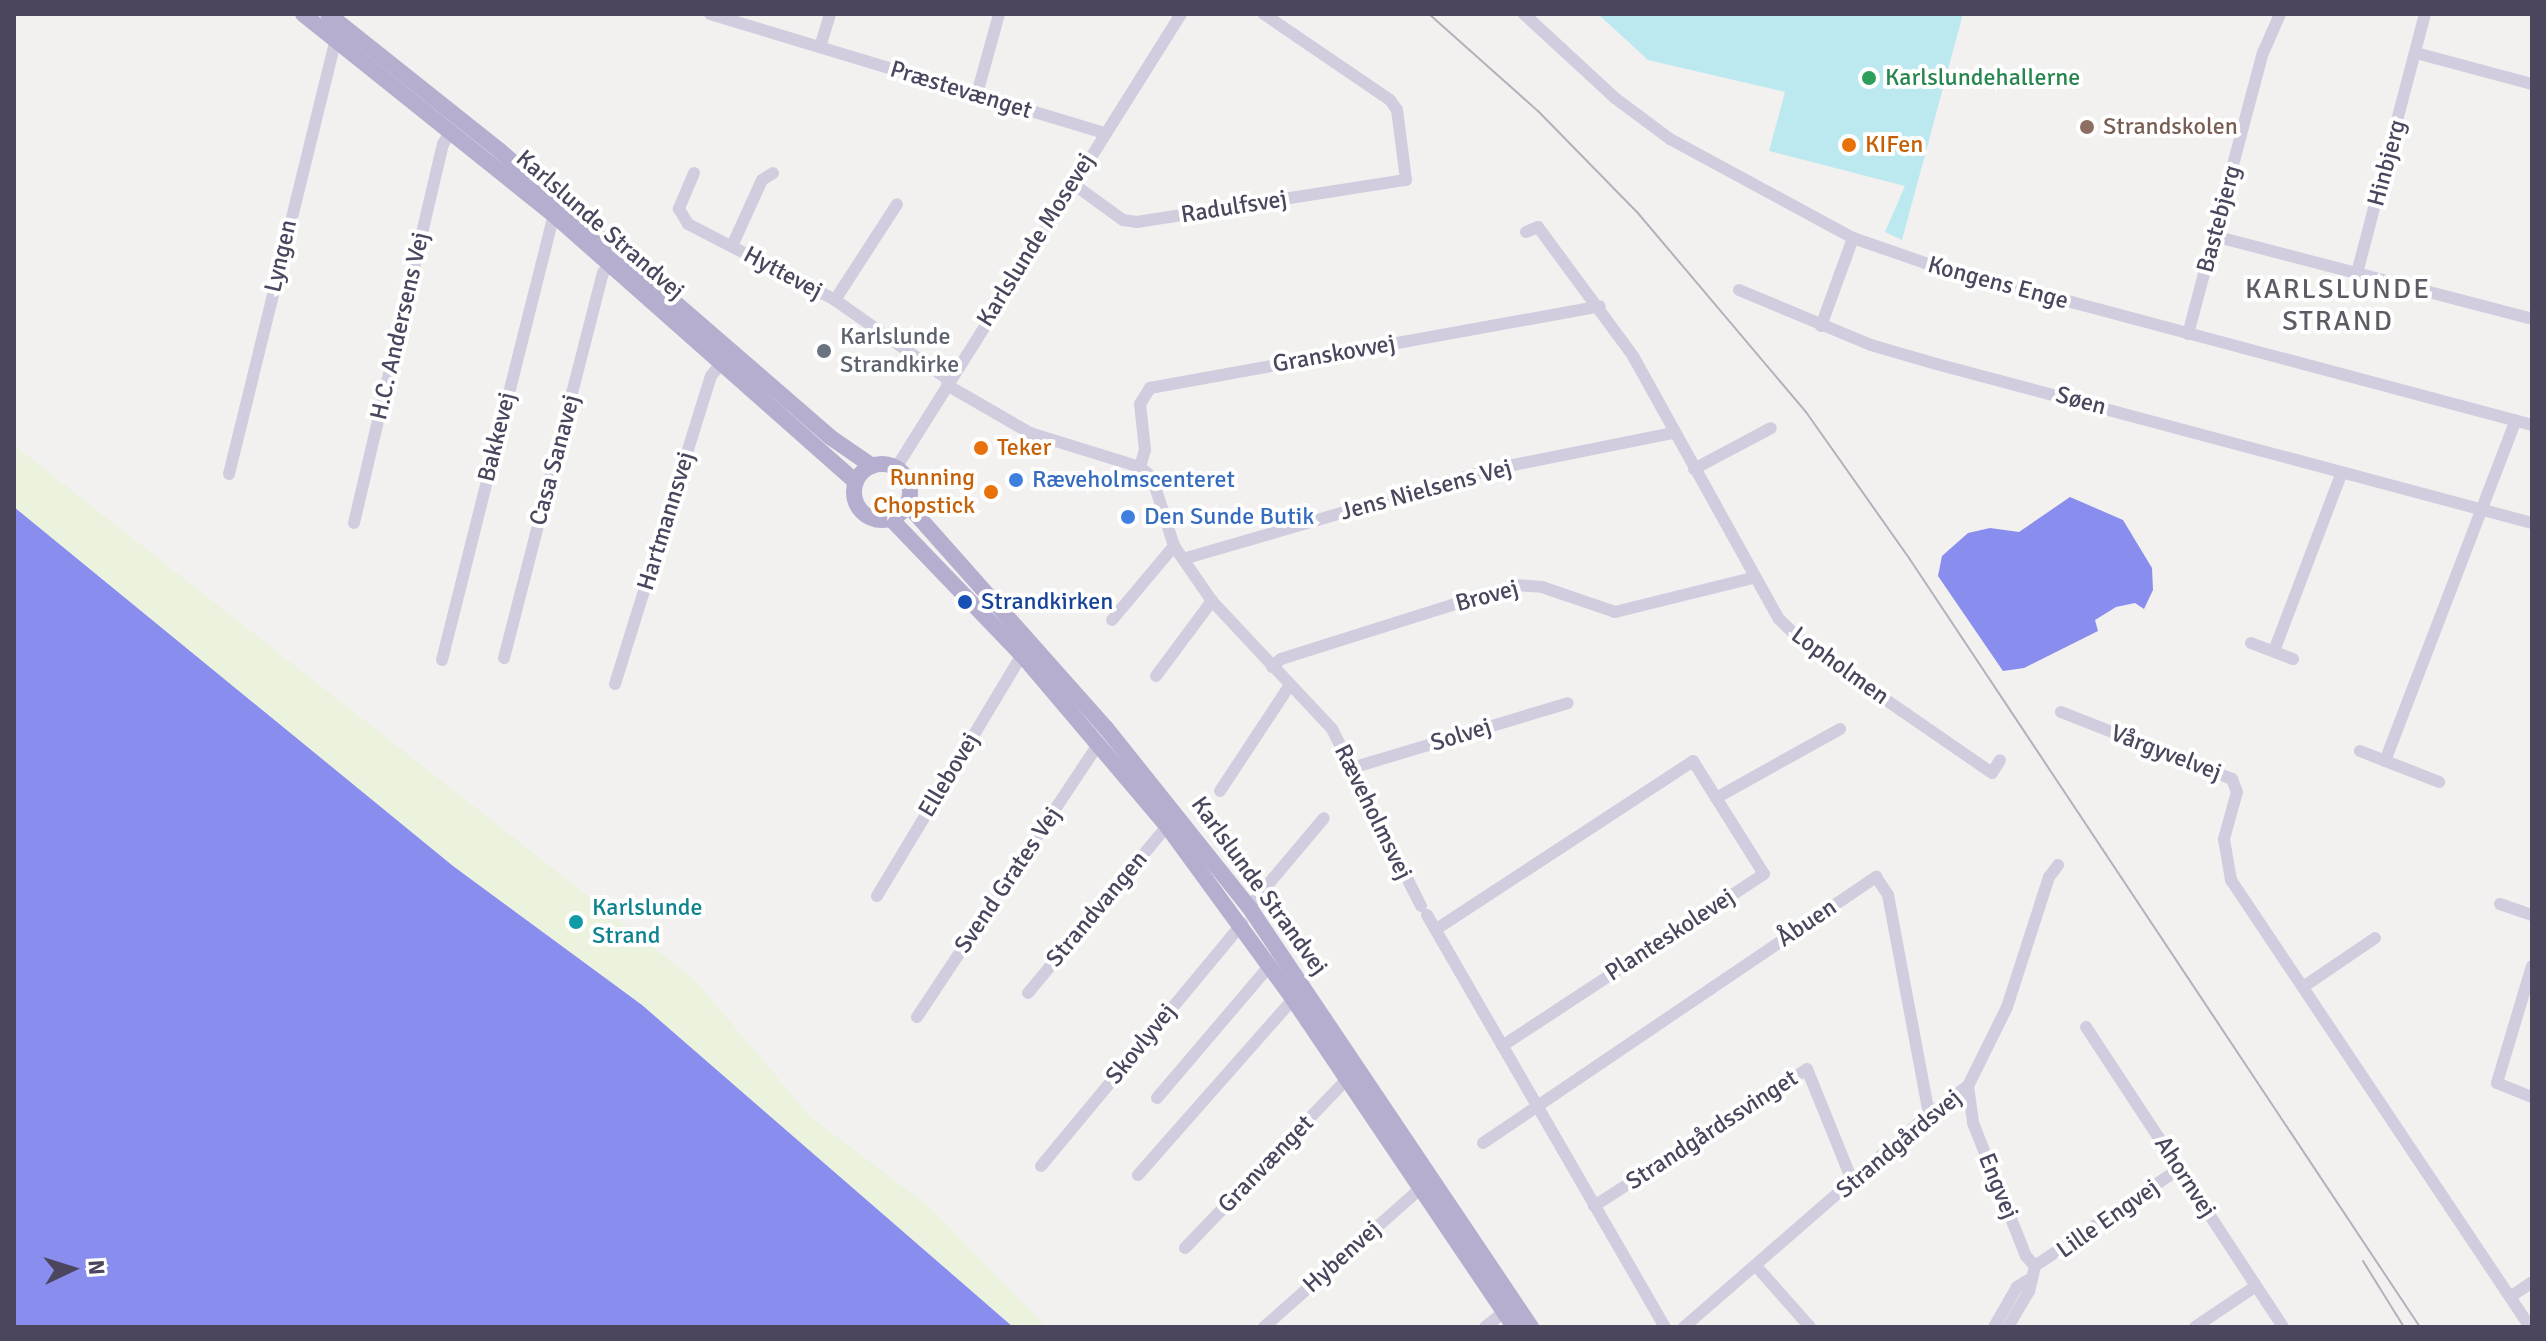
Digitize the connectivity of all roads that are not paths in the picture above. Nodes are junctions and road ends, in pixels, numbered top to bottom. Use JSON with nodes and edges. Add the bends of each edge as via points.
{"nodes":[{"id":1,"x":303,"y":14,"type":"edge"},
{"id":2,"x":328,"y":14,"type":"edge"},
{"id":3,"x":710,"y":14,"type":"edge"},
{"id":4,"x":830,"y":14,"type":"edge"},
{"id":5,"x":999,"y":14,"type":"edge"},
{"id":6,"x":1181,"y":14,"type":"edge"},
{"id":7,"x":1264,"y":14,"type":"edge"},
{"id":8,"x":1524,"y":14,"type":"edge"},
{"id":9,"x":2280,"y":14,"type":"edge"},
{"id":10,"x":2425,"y":14,"type":"edge"},
{"id":11,"x":336,"y":40,"type":"junction"},
{"id":12,"x":820,"y":47,"type":"junction"},
{"id":13,"x":2416,"y":53,"type":"junction"},
{"id":14,"x":2532,"y":84,"type":"edge"},
{"id":15,"x":977,"y":94,"type":"junction"},
{"id":16,"x":451,"y":131,"type":"junction"},
{"id":17,"x":1103,"y":133,"type":"junction"},
{"id":18,"x":694,"y":173,"type":"dead end"},
{"id":19,"x":773,"y":173,"type":"dead end"},
{"id":20,"x":1072,"y":183,"type":"junction"},
{"id":21,"x":897,"y":204,"type":"dead end"},
{"id":22,"x":554,"y":215,"type":"junction"},
{"id":23,"x":1526,"y":232,"type":"dead end"},
{"id":24,"x":2214,"y":236,"type":"junction"},
{"id":25,"x":1853,"y":238,"type":"junction"},
{"id":26,"x":732,"y":246,"type":"junction"},
{"id":27,"x":611,"y":265,"type":"junction"},
{"id":28,"x":2357,"y":273,"type":"junction"},
{"id":29,"x":1739,"y":290,"type":"dead end"},
{"id":30,"x":835,"y":300,"type":"junction"},
{"id":31,"x":1600,"y":306,"type":"junction"},
{"id":32,"x":2532,"y":319,"type":"edge"},
{"id":33,"x":1821,"y":326,"type":"junction"},
{"id":34,"x":2188,"y":334,"type":"junction"},
{"id":35,"x":722,"y":362,"type":"junction"},
{"id":36,"x":948,"y":382,"type":"junction"},
{"id":37,"x":2516,"y":420,"type":"junction"},
{"id":38,"x":2532,"y":425,"type":"edge"},
{"id":39,"x":1771,"y":428,"type":"dead end"},
{"id":40,"x":1673,"y":433,"type":"junction"},
{"id":41,"x":872,"y":466,"type":"junction"},
{"id":42,"x":1140,"y":467,"type":"junction"},
{"id":43,"x":896,"y":468,"type":"junction"},
{"id":44,"x":1694,"y":469,"type":"junction"},
{"id":45,"x":2342,"y":472,"type":"junction"},
{"id":46,"x":229,"y":474,"type":"dead end"},
{"id":47,"x":856,"y":482,"type":"junction"},
{"id":48,"x":907,"y":504,"type":"junction"},
{"id":49,"x":2482,"y":507,"type":"junction"},
{"id":50,"x":891,"y":519,"type":"junction"},
{"id":51,"x":354,"y":523,"type":"dead end"},
{"id":52,"x":2532,"y":523,"type":"edge"},
{"id":53,"x":1174,"y":546,"type":"junction"},
{"id":54,"x":1183,"y":559,"type":"junction"},
{"id":55,"x":1752,"y":578,"type":"junction"},
{"id":56,"x":1212,"y":601,"type":"junction"},
{"id":57,"x":1112,"y":620,"type":"dead end"},
{"id":58,"x":2251,"y":643,"type":"dead end"},
{"id":59,"x":2274,"y":651,"type":"junction"},
{"id":60,"x":1022,"y":655,"type":"junction"},
{"id":61,"x":504,"y":658,"type":"dead end"},
{"id":62,"x":2293,"y":659,"type":"dead end"},
{"id":63,"x":442,"y":660,"type":"dead end"},
{"id":64,"x":1272,"y":667,"type":"junction"},
{"id":65,"x":1156,"y":676,"type":"dead end"},
{"id":66,"x":615,"y":684,"type":"dead end"},
{"id":67,"x":1290,"y":685,"type":"junction"},
{"id":68,"x":1568,"y":703,"type":"dead end"},
{"id":69,"x":2061,"y":712,"type":"dead end"},
{"id":70,"x":1840,"y":729,"type":"dead end"},
{"id":71,"x":1099,"y":743,"type":"junction"},
{"id":72,"x":2360,"y":751,"type":"dead end"},
{"id":73,"x":2000,"y":760,"type":"dead end"},
{"id":74,"x":2385,"y":761,"type":"junction"},
{"id":75,"x":1355,"y":767,"type":"junction"},
{"id":76,"x":2439,"y":782,"type":"dead end"},
{"id":77,"x":1220,"y":791,"type":"dead end"},
{"id":78,"x":1716,"y":798,"type":"junction"},
{"id":79,"x":1324,"y":818,"type":"dead end"},
{"id":80,"x":1167,"y":826,"type":"junction"},
{"id":81,"x":2058,"y":865,"type":"dead end"},
{"id":82,"x":877,"y":896,"type":"dead end"},
{"id":83,"x":2500,"y":904,"type":"dead end"},
{"id":84,"x":1249,"y":907,"type":"junction"},
{"id":85,"x":2532,"y":915,"type":"edge"},
{"id":86,"x":1242,"y":924,"type":"junction"},
{"id":87,"x":1438,"y":928,"type":"junction"},
{"id":88,"x":2375,"y":938,"type":"dead end"},
{"id":89,"x":1270,"y":965,"type":"junction"},
{"id":90,"x":2532,"y":966,"type":"edge"},
{"id":91,"x":2303,"y":987,"type":"junction"},
{"id":92,"x":1028,"y":993,"type":"dead end"},
{"id":93,"x":1293,"y":999,"type":"junction"},
{"id":94,"x":917,"y":1017,"type":"dead end"},
{"id":95,"x":2086,"y":1027,"type":"dead end"},
{"id":96,"x":1502,"y":1046,"type":"junction"},
{"id":97,"x":1347,"y":1079,"type":"junction"},
{"id":98,"x":1968,"y":1086,"type":"junction"},
{"id":99,"x":2532,"y":1097,"type":"edge"},
{"id":100,"x":1157,"y":1098,"type":"dead end"},
{"id":101,"x":1535,"y":1106,"type":"junction"},
{"id":102,"x":1929,"y":1114,"type":"junction"},
{"id":103,"x":1483,"y":1143,"type":"dead end"},
{"id":104,"x":1041,"y":1166,"type":"dead end"},
{"id":105,"x":2179,"y":1169,"type":"junction"},
{"id":106,"x":1138,"y":1175,"type":"dead end"},
{"id":107,"x":1853,"y":1183,"type":"junction"},
{"id":108,"x":1421,"y":1188,"type":"junction"},
{"id":109,"x":1594,"y":1206,"type":"junction"},
{"id":110,"x":1185,"y":1248,"type":"dead end"},
{"id":111,"x":1756,"y":1266,"type":"junction"},
{"id":112,"x":2035,"y":1266,"type":"junction"},
{"id":113,"x":2028,"y":1280,"type":"junction"},
{"id":114,"x":2532,"y":1282,"type":"edge"},
{"id":115,"x":2256,"y":1286,"type":"junction"},
{"id":116,"x":2510,"y":1297,"type":"junction"},
{"id":117,"x":1509,"y":1308,"type":"junction"},
{"id":118,"x":1264,"y":1327,"type":"edge"},
{"id":119,"x":1485,"y":1327,"type":"edge"},
{"id":120,"x":1514,"y":1327,"type":"edge"},
{"id":121,"x":1531,"y":1327,"type":"edge"},
{"id":122,"x":1665,"y":1327,"type":"edge"},
{"id":123,"x":1684,"y":1327,"type":"edge"},
{"id":124,"x":1810,"y":1327,"type":"edge"},
{"id":125,"x":1994,"y":1327,"type":"edge"},
{"id":126,"x":2008,"y":1327,"type":"edge"},
{"id":127,"x":2195,"y":1327,"type":"edge"},
{"id":128,"x":2283,"y":1327,"type":"edge"},
{"id":129,"x":2530,"y":1327,"type":"edge"}],
"edges":[{"from":1,"to":11,"type":"main road","name":"Karlslunde Strandvej"},
{"from":2,"to":41,"type":"main road","name":"Karlslunde Strandvej","via":[[500,151],[830,437]]},
{"from":3,"to":12,"type":"street","name":"Præstevænget"},
{"from":4,"to":12,"type":"street"},
{"from":5,"to":15,"type":"street"},
{"from":6,"to":17,"type":"street","name":"Karlslunde Mosevej"},
{"from":7,"to":20,"type":"street","name":"Radulfsvej","via":[[1390,100],[1397,110],[1406,180],[1137,222],[1123,220]]},
{"from":8,"to":25,"type":"street","name":"Kongens Enge","via":[[1615,98],[1670,139]]},
{"from":9,"to":24,"type":"street","name":"Bastebjerg","via":[[2263,53]]},
{"from":10,"to":13,"type":"street","name":"Hinbjerg"},
{"from":11,"to":16,"type":"main road","name":"Karlslunde Strandvej"},
{"from":11,"to":46,"type":"street","name":"Lyngen"},
{"from":12,"to":15,"type":"street","name":"Præstevænget"},
{"from":13,"to":14,"type":"street"},
{"from":13,"to":28,"type":"street","name":"Hinbjerg"},
{"from":15,"to":17,"type":"street","name":"Præstevænget"},
{"from":16,"to":22,"type":"main road","name":"Karlslunde Strandvej"},
{"from":16,"to":51,"type":"street","name":"H.C. Andersens Vej","via":[[443,144]]},
{"from":17,"to":20,"type":"street","name":"Karlslunde Mosevej"},
{"from":18,"to":26,"type":"street","name":"Hyttevej","via":[[680,217]]},
{"from":19,"to":26,"type":"street","name":"Hyttevej","via":[[762,180]]},
{"from":20,"to":36,"type":"street","name":"Karlslunde Mosevej"},
{"from":21,"to":30,"type":"street","name":"Hyttevej"},
{"from":22,"to":27,"type":"main road","name":"Karlslunde Strandvej"},
{"from":22,"to":63,"type":"street","name":"Bakkevej"},
{"from":23,"to":31,"type":"street","name":"Lopholmen","via":[[1538,227]]},
{"from":24,"to":28,"type":"street"},
{"from":24,"to":34,"type":"street","name":"Bastebjerg"},
{"from":25,"to":33,"type":"street"},
{"from":25,"to":34,"type":"street","name":"Kongens Enge","via":[[1925,263]]},
{"from":26,"to":30,"type":"street","name":"Hyttevej"},
{"from":27,"to":35,"type":"main road","name":"Karlslunde Strandvej"},
{"from":27,"to":61,"type":"street","name":"Casa Sanavej","via":[[603,273]]},
{"from":28,"to":32,"type":"street"},
{"from":29,"to":33,"type":"street","name":"Søen"},
{"from":30,"to":36,"type":"street","name":"Hyttevej"},
{"from":31,"to":40,"type":"street","name":"Lopholmen"},
{"from":31,"to":42,"type":"street","name":"Granskovvej","via":[[1150,388],[1140,404],[1145,450]]},
{"from":33,"to":45,"type":"street","name":"Søen","via":[[1929,362]]},
{"from":34,"to":37,"type":"street","name":"Kongens Enge"},
{"from":35,"to":47,"type":"main road","name":"Karlslunde Strandvej"},
{"from":35,"to":66,"type":"street","name":"Hartmannsvej","via":[[711,376]]},
{"from":36,"to":42,"type":"street","via":[[1030,433]]},
{"from":36,"to":43,"type":"street","name":"Karlslunde Mosevej"},
{"from":37,"to":38,"type":"street","name":"Kongens Enge"},
{"from":37,"to":49,"type":"street"},
{"from":39,"to":44,"type":"street"},
{"from":40,"to":44,"type":"street","name":"Lopholmen"},
{"from":40,"to":54,"type":"street","name":"Jens Nielsens Vej","via":[[1493,469]]},
{"from":41,"to":43,"type":"main road"},
{"from":41,"to":47,"type":"main road"},
{"from":42,"to":53,"type":"street","name":"Ræveholmsvej","via":[[1156,488]]},
{"from":43,"to":48,"type":"main road","via":[[907,480]]},
{"from":44,"to":55,"type":"street","name":"Lopholmen"},
{"from":45,"to":49,"type":"street","name":"Søen"},
{"from":45,"to":59,"type":"street"},
{"from":47,"to":50,"type":"main road","via":[[860,509],[872,518]]},
{"from":48,"to":50,"type":"main road"},
{"from":48,"to":84,"type":"main road","name":"Karlslunde Strandvej","via":[[1106,728]]},
{"from":49,"to":52,"type":"street","name":"Søen"},
{"from":49,"to":74,"type":"street"},
{"from":50,"to":60,"type":"main road","name":"Karlslunde Strandvej"},
{"from":53,"to":54,"type":"street","name":"Ræveholmsvej"},
{"from":53,"to":57,"type":"street"},
{"from":54,"to":56,"type":"street","name":"Ræveholmsvej"},
{"from":55,"to":64,"type":"street","name":"Brovej","via":[[1615,612],[1542,587],[1515,585],[1281,659]]},
{"from":55,"to":73,"type":"street","name":"Lopholmen","via":[[1779,619],[1805,644],[1992,773]]},
{"from":56,"to":64,"type":"street","name":"Ræveholmsvej"},
{"from":56,"to":65,"type":"street"},
{"from":58,"to":59,"type":"street"},
{"from":59,"to":62,"type":"street"},
{"from":60,"to":71,"type":"main road","name":"Karlslunde Strandvej"},
{"from":60,"to":82,"type":"street","name":"Ellebovej"},
{"from":64,"to":67,"type":"street","name":"Ræveholmsvej"},
{"from":67,"to":75,"type":"street","name":"Ræveholmsvej","via":[[1332,729]]},
{"from":67,"to":77,"type":"street"},
{"from":68,"to":75,"type":"street","name":"Solvej"},
{"from":69,"to":91,"type":"street","name":"Vårgyvelvej","via":[[2232,779],[2237,792],[2224,839],[2231,880]]},
{"from":70,"to":78,"type":"street"},
{"from":71,"to":80,"type":"main road","name":"Karlslunde Strandvej"},
{"from":71,"to":94,"type":"street","name":"Svend Grates Vej"},
{"from":72,"to":74,"type":"street"},
{"from":74,"to":76,"type":"street"},
{"from":75,"to":87,"type":"street","name":"Ræveholmsvej","via":[[1424,910]]},
{"from":78,"to":87,"type":"street","name":"Planteskolevej","via":[[1693,761]]},
{"from":78,"to":96,"type":"street","name":"Planteskolevej","via":[[1764,874]]},
{"from":79,"to":84,"type":"street"},
{"from":80,"to":86,"type":"main road","name":"Karlslunde Strandvej"},
{"from":80,"to":92,"type":"street","name":"Strandvangen"},
{"from":81,"to":98,"type":"street","name":"Strandgårdsvej","via":[[2049,877],[2007,1007]]},
{"from":83,"to":85,"type":"street"},
{"from":84,"to":117,"type":"main road","name":"Karlslunde Strandvej"},
{"from":86,"to":89,"type":"main road","name":"Karlslunde Strandvej"},
{"from":86,"to":104,"type":"street","name":"Skovlyvej"},
{"from":87,"to":96,"type":"street","name":"Ræveholmsvej"},
{"from":88,"to":91,"type":"street"},
{"from":89,"to":93,"type":"main road","name":"Karlslunde Strandvej"},
{"from":89,"to":100,"type":"street"},
{"from":90,"to":99,"type":"street","via":[[2497,1083]]},
{"from":91,"to":116,"type":"street","name":"Vårgyvelvej"},
{"from":93,"to":97,"type":"main road","name":"Karlslunde Strandvej"},
{"from":93,"to":106,"type":"street","name":"Karlslunde Strandvej"},
{"from":95,"to":105,"type":"street","name":"Ahornvej"},
{"from":96,"to":101,"type":"street","name":"Ræveholmsvej"},
{"from":97,"to":108,"type":"main road","name":"Karlslunde Strandvej"},
{"from":97,"to":110,"type":"street","name":"Granvænget"},
{"from":98,"to":102,"type":"street","name":"Strandgårdsvej"},
{"from":98,"to":112,"type":"street","name":"Engvej","via":[[1973,1123],[2026,1256]]},
{"from":101,"to":102,"type":"street","name":"Åbuen","via":[[1876,877],[1888,895]]},
{"from":101,"to":103,"type":"street"},
{"from":101,"to":109,"type":"street","name":"Ræveholmsvej"},
{"from":102,"to":107,"type":"street","name":"Strandgårdsvej"},
{"from":105,"to":112,"type":"street","name":"Lille Engvej"},
{"from":105,"to":115,"type":"street","name":"Ahornvej"},
{"from":107,"to":109,"type":"street","name":"Strandgårdssvinget","via":[[1807,1069]]},
{"from":107,"to":111,"type":"street","name":"Strandgårdsvej"},
{"from":108,"to":117,"type":"main road","name":"Karlslunde Strandvej"},
{"from":108,"to":118,"type":"street","name":"Hybenvej"},
{"from":109,"to":122,"type":"street","name":"Ræveholmsvej"},
{"from":111,"to":123,"type":"street","name":"Strandgårdsvej"},
{"from":111,"to":124,"type":"street"},
{"from":112,"to":113,"type":"street"},
{"from":113,"to":125,"type":"street","via":[[2017,1287]]},
{"from":113,"to":126,"type":"street","via":[[2029,1291]]},
{"from":114,"to":116,"type":"street"},
{"from":115,"to":127,"type":"street"},
{"from":115,"to":128,"type":"street","name":"Ahornvej"},
{"from":116,"to":129,"type":"street","name":"Vårgyvelvej"},
{"from":117,"to":119,"type":"street"},
{"from":117,"to":120,"type":"main road","name":"Karlslunde Strandvej"},
{"from":117,"to":121,"type":"main road","name":"Karlslunde Strandvej"}]}
